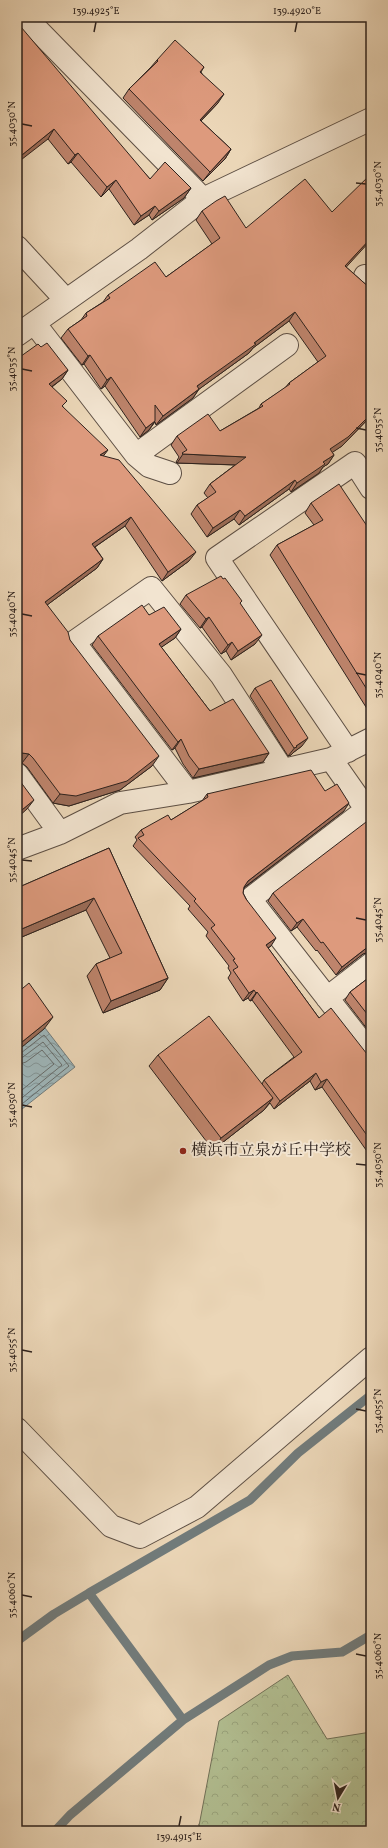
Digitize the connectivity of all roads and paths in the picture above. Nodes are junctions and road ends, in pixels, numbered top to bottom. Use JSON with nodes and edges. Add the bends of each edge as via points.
{"nodes":[{"id":1,"x":25,"y":17,"type":"edge"},
{"id":2,"x":371,"y":118,"type":"edge"},
{"id":3,"x":204,"y":199,"type":"junction"},
{"id":4,"x":17,"y":247,"type":"edge"},
{"id":5,"x":66,"y":300,"type":"junction"},
{"id":6,"x":26,"y":329,"type":"edge"},
{"id":7,"x":287,"y":345,"type":"dead end"},
{"id":8,"x":136,"y":455,"type":"junction"},
{"id":9,"x":170,"y":473,"type":"dead end"},
{"id":10,"x":371,"y":488,"type":"edge"},
{"id":11,"x":371,"y":739,"type":"edge"},
{"id":12,"x":339,"y":755,"type":"junction"},
{"id":13,"x":282,"y":769,"type":"junction"},
{"id":14,"x":17,"y":774,"type":"edge"},
{"id":15,"x":188,"y":792,"type":"junction"},
{"id":16,"x":368,"y":813,"type":"edge"},
{"id":17,"x":60,"y":833,"type":"junction"},
{"id":18,"x":17,"y":849,"type":"edge"},
{"id":19,"x":371,"y":964,"type":"edge"},
{"id":20,"x":327,"y":998,"type":"junction"},
{"id":21,"x":371,"y":1054,"type":"edge"},
{"id":22,"x":371,"y":1358,"type":"edge"},
{"id":23,"x":17,"y":1429,"type":"edge"}],
"edges":[{"from":1,"to":3,"type":"street"},
{"from":2,"to":3,"type":"street"},
{"from":3,"to":5,"type":"street"},
{"from":4,"to":5,"type":"street"},
{"from":5,"to":6,"type":"street"},
{"from":6,"to":8,"type":"street"},
{"from":7,"to":8,"type":"street"},
{"from":8,"to":9,"type":"street","via":[[149,466]]},
{"from":10,"to":12,"type":"street","via":[[355,462],[217,558]]},
{"from":11,"to":12,"type":"street"},
{"from":12,"to":13,"type":"street"},
{"from":12,"to":16,"type":"street"},
{"from":13,"to":15,"type":"street"},
{"from":13,"to":15,"type":"street","via":[[222,676],[151,588],[74,642]]},
{"from":14,"to":17,"type":"street"},
{"from":15,"to":17,"type":"street","via":[[120,803]]},
{"from":16,"to":20,"type":"street","via":[[250,899]]},
{"from":17,"to":18,"type":"street"},
{"from":19,"to":20,"type":"street"},
{"from":20,"to":21,"type":"street"},
{"from":22,"to":23,"type":"street","via":[[197,1506],[140,1537],[111,1526]]}]}
